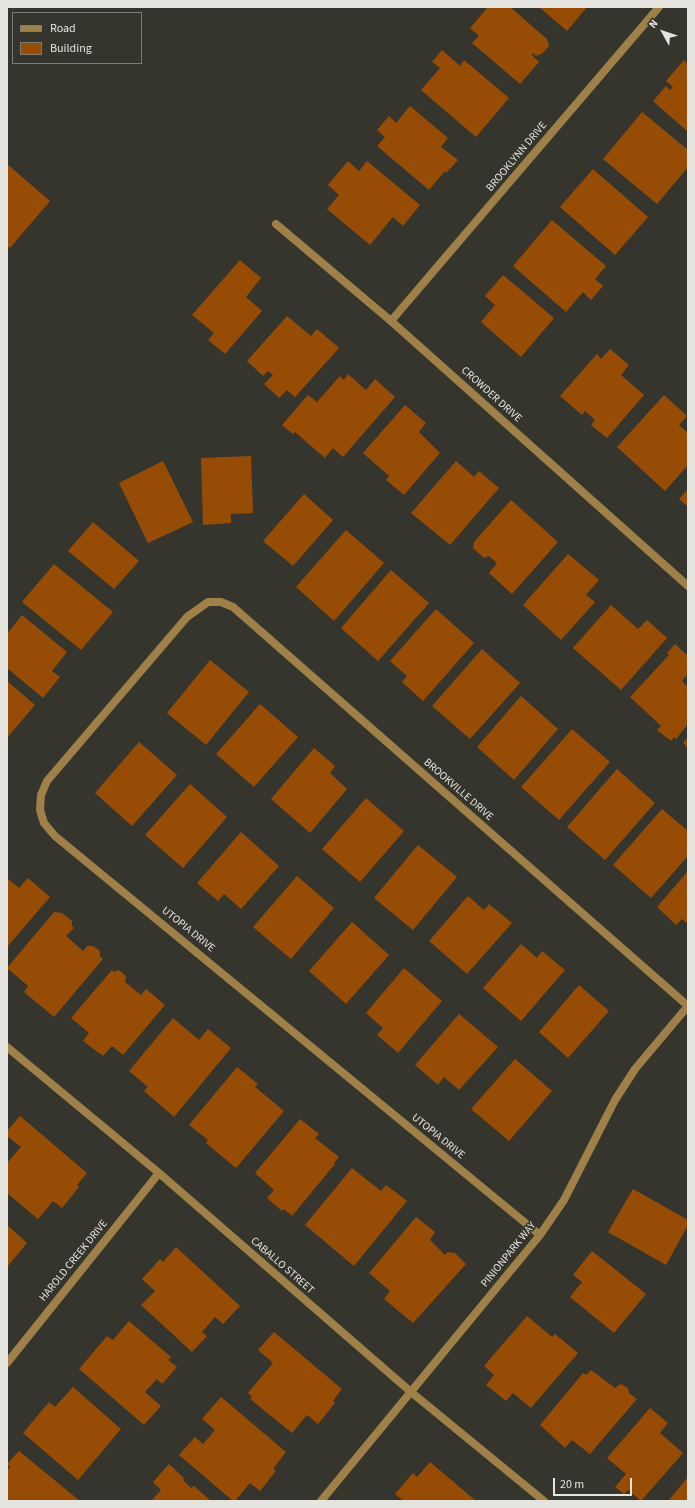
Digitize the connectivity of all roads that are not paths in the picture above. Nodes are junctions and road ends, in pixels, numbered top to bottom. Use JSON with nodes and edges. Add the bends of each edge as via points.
{"nodes":[{"id":1,"x":659,"y":7,"type":"edge"},
{"id":2,"x":276,"y":224,"type":"dead end"},
{"id":3,"x":391,"y":321,"type":"junction"},
{"id":4,"x":688,"y":586,"type":"edge"},
{"id":5,"x":208,"y":602,"type":"joint"},
{"id":6,"x":688,"y":1006,"type":"edge"},
{"id":7,"x":7,"y":1047,"type":"edge"},
{"id":8,"x":159,"y":1174,"type":"junction"},
{"id":9,"x":540,"y":1235,"type":"junction"},
{"id":10,"x":7,"y":1363,"type":"edge"},
{"id":11,"x":411,"y":1392,"type":"junction"},
{"id":12,"x":321,"y":1501,"type":"edge"},
{"id":13,"x":544,"y":1501,"type":"edge"}],
"edges":[{"from":1,"to":3,"type":"street","name":"BROOKLYNN DRIVE"},
{"from":2,"to":3,"type":"street","name":"CROWDER DRIVE"},
{"from":3,"to":4,"type":"street","name":"CROWDER DRIVE"},
{"from":5,"to":6,"type":"street","name":"BROOKVILLE DRIVE","via":[[221,602],[233,607]]},
{"from":5,"to":9,"type":"street","name":"UTOPIA DRIVE","via":[[198,607],[187,618],[47,781],[41,795],[40,810],[44,823],[62,841]]},
{"from":6,"to":9,"type":"street","name":"PINIONPARK WAY","via":[[657,1041],[619,1094],[564,1200]]},
{"from":7,"to":8,"type":"street","name":"CABALLO STREET"},
{"from":8,"to":10,"type":"street","name":"HAROLD CREEK DRIVE"},
{"from":8,"to":11,"type":"street","name":"CABALLO STREET"},
{"from":9,"to":11,"type":"street","name":"PINIONPARK WAY"},
{"from":11,"to":12,"type":"street","name":"PINIONPARK WAY"},
{"from":11,"to":13,"type":"street","name":"CABALLO STREET"}]}
